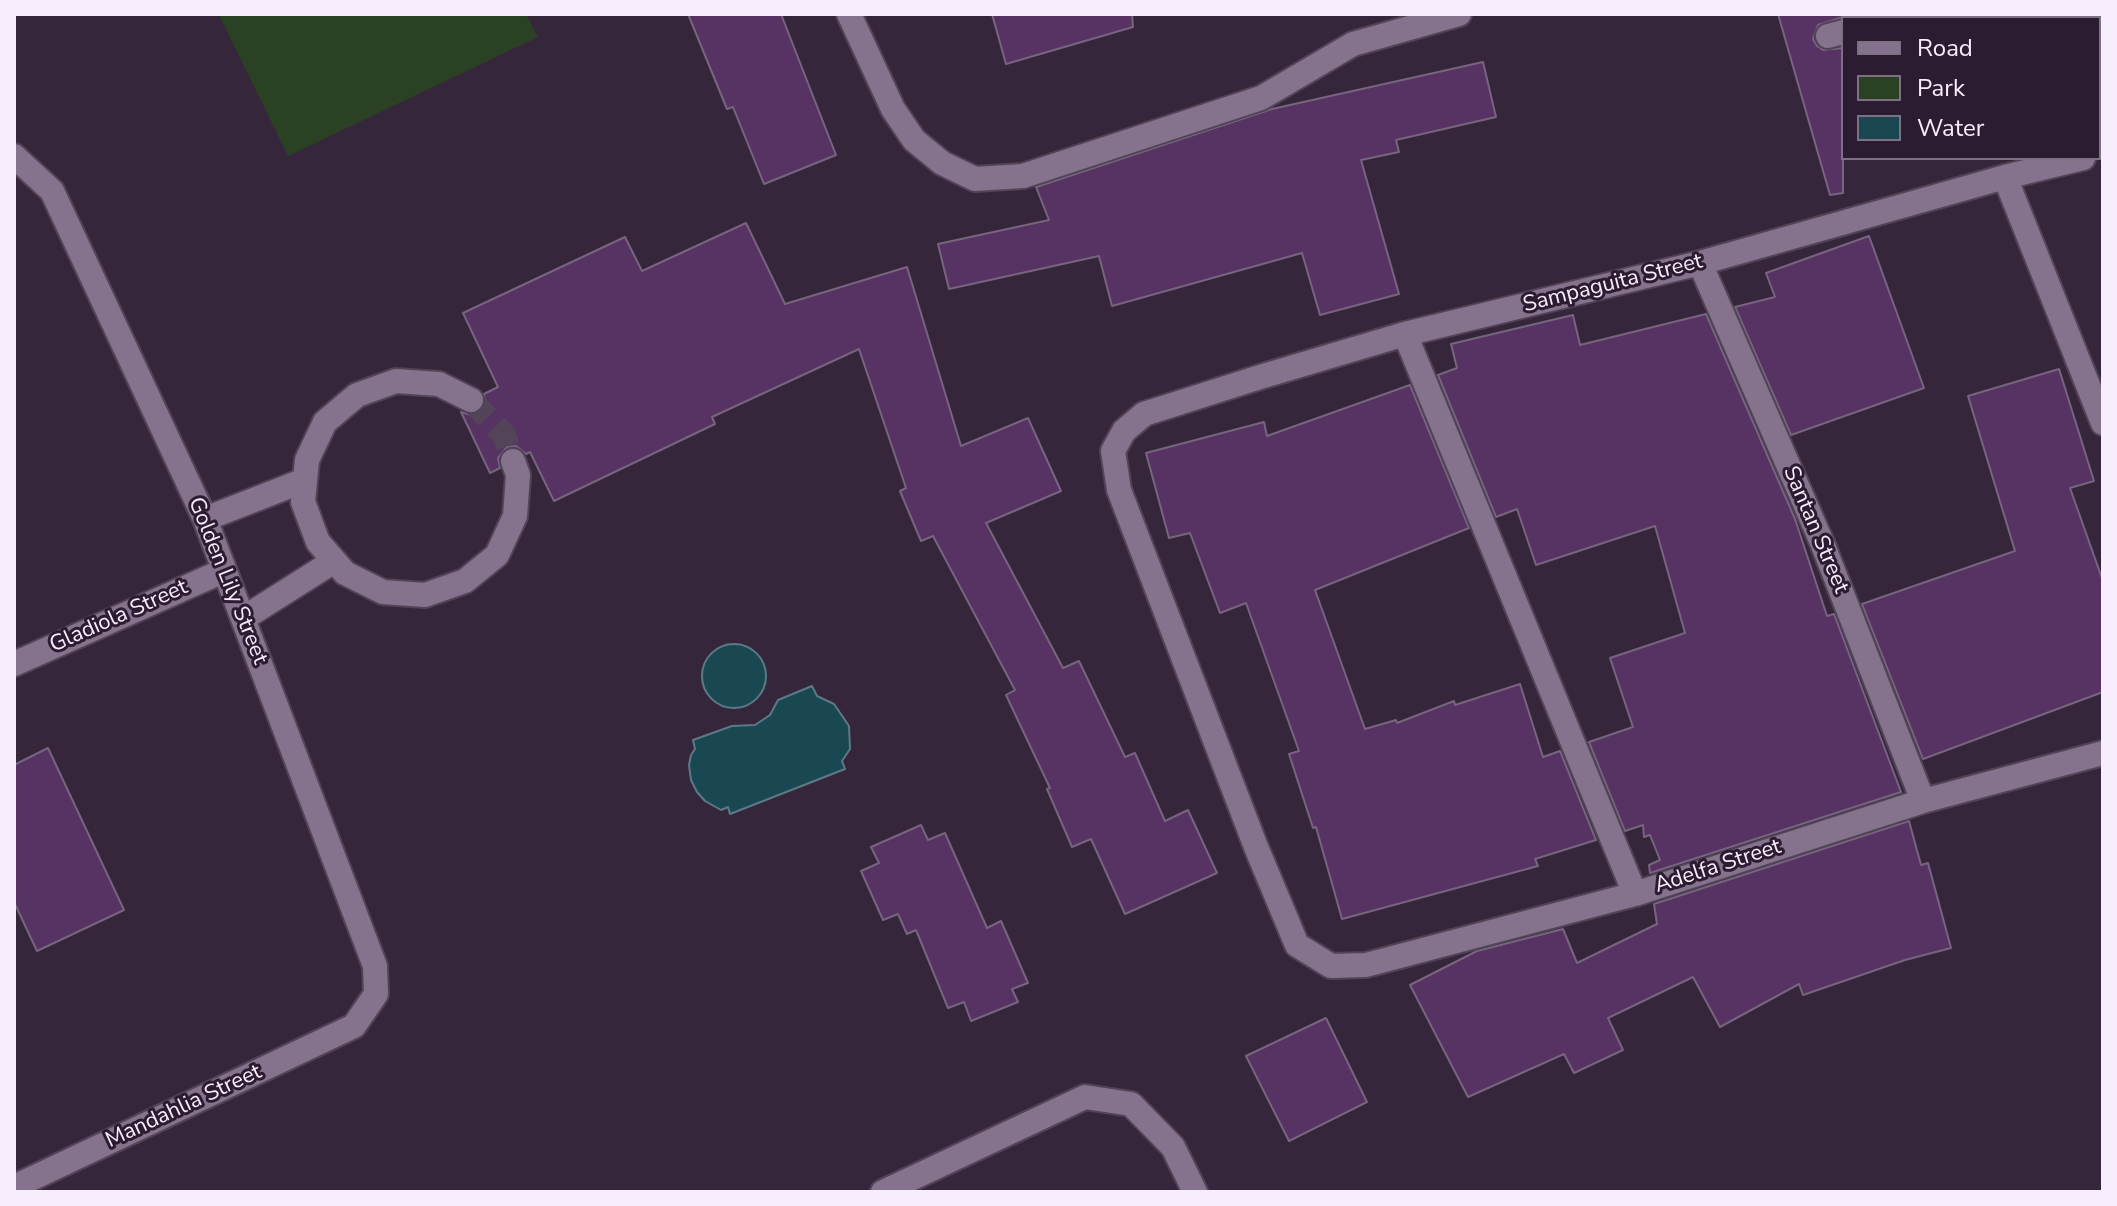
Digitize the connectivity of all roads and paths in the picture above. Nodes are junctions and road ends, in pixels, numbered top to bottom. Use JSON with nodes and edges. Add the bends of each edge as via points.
{"nodes":[{"id":1,"x":849,"y":14,"type":"edge"},
{"id":2,"x":1459,"y":14,"type":"edge"},
{"id":3,"x":14,"y":156,"type":"edge"},
{"id":4,"x":2075,"y":160,"type":"edge"},
{"id":5,"x":2005,"y":177,"type":"junction"},
{"id":6,"x":1700,"y":263,"type":"junction"},
{"id":7,"x":1405,"y":334,"type":"junction"},
{"id":8,"x":471,"y":400,"type":"tunnel mouth"},
{"id":9,"x":2103,"y":423,"type":"edge"},
{"id":10,"x":513,"y":461,"type":"tunnel mouth"},
{"id":11,"x":305,"y":480,"type":"junction"},
{"id":12,"x":205,"y":519,"type":"junction"},
{"id":13,"x":334,"y":561,"type":"junction"},
{"id":14,"x":223,"y":571,"type":"junction"},
{"id":15,"x":244,"y":618,"type":"junction"},
{"id":16,"x":14,"y":664,"type":"edge"},
{"id":17,"x":2103,"y":753,"type":"edge"},
{"id":18,"x":1923,"y":801,"type":"junction"},
{"id":19,"x":1635,"y":894,"type":"junction"},
{"id":20,"x":1331,"y":966,"type":"joint"},
{"id":21,"x":354,"y":1026,"type":"joint"},
{"id":22,"x":14,"y":1187,"type":"edge"},
{"id":23,"x":883,"y":1192,"type":"edge"},
{"id":24,"x":1195,"y":1192,"type":"edge"}],
"edges":[{"from":1,"to":2,"type":"street","via":[[893,109],[914,140],[942,163],[975,179],[1023,176],[1261,98],[1353,44]]},
{"from":3,"to":12,"type":"street","name":"Golden Lily Street","via":[[52,191]]},
{"from":4,"to":5,"type":"street","name":"Sampaguita Street"},
{"from":5,"to":6,"type":"street","name":"Sampaguita Street"},
{"from":5,"to":9,"type":"street"},
{"from":6,"to":7,"type":"street","name":"Sampaguita Street"},
{"from":6,"to":18,"type":"street","name":"Santan Street","via":[[1823,545]]},
{"from":7,"to":19,"type":"street"},
{"from":7,"to":20,"type":"street","name":"Sampaguita Street","via":[[1144,414],[1124,431],[1113,451],[1119,490],[1297,945]]},
{"from":8,"to":11,"type":"street","via":[[439,384],[396,381],[357,395],[325,422],[307,460]]},
{"from":10,"to":13,"type":"street","via":[[518,475],[515,516],[497,555],[465,581],[425,595],[383,592],[345,573]]},
{"from":11,"to":12,"type":"street"},
{"from":11,"to":13,"type":"street","via":[[303,502],[318,542]]},
{"from":12,"to":14,"type":"street","name":"Golden Lily Street"},
{"from":13,"to":15,"type":"street"},
{"from":14,"to":15,"type":"street","name":"Golden Lily Street"},
{"from":14,"to":16,"type":"street","name":"Gladiola Street"},
{"from":15,"to":21,"type":"street","name":"Golden Lily Street","via":[[375,966],[376,994]]},
{"from":17,"to":18,"type":"street","name":"Adelfa Street"},
{"from":18,"to":19,"type":"street","name":"Adelfa Street"},
{"from":19,"to":20,"type":"street","name":"Adelfa Street","via":[[1366,965]]},
{"from":21,"to":22,"type":"street","name":"Mandahlia Street"},
{"from":23,"to":24,"type":"street","via":[[1085,1097],[1131,1104],[1173,1147]]}]}
